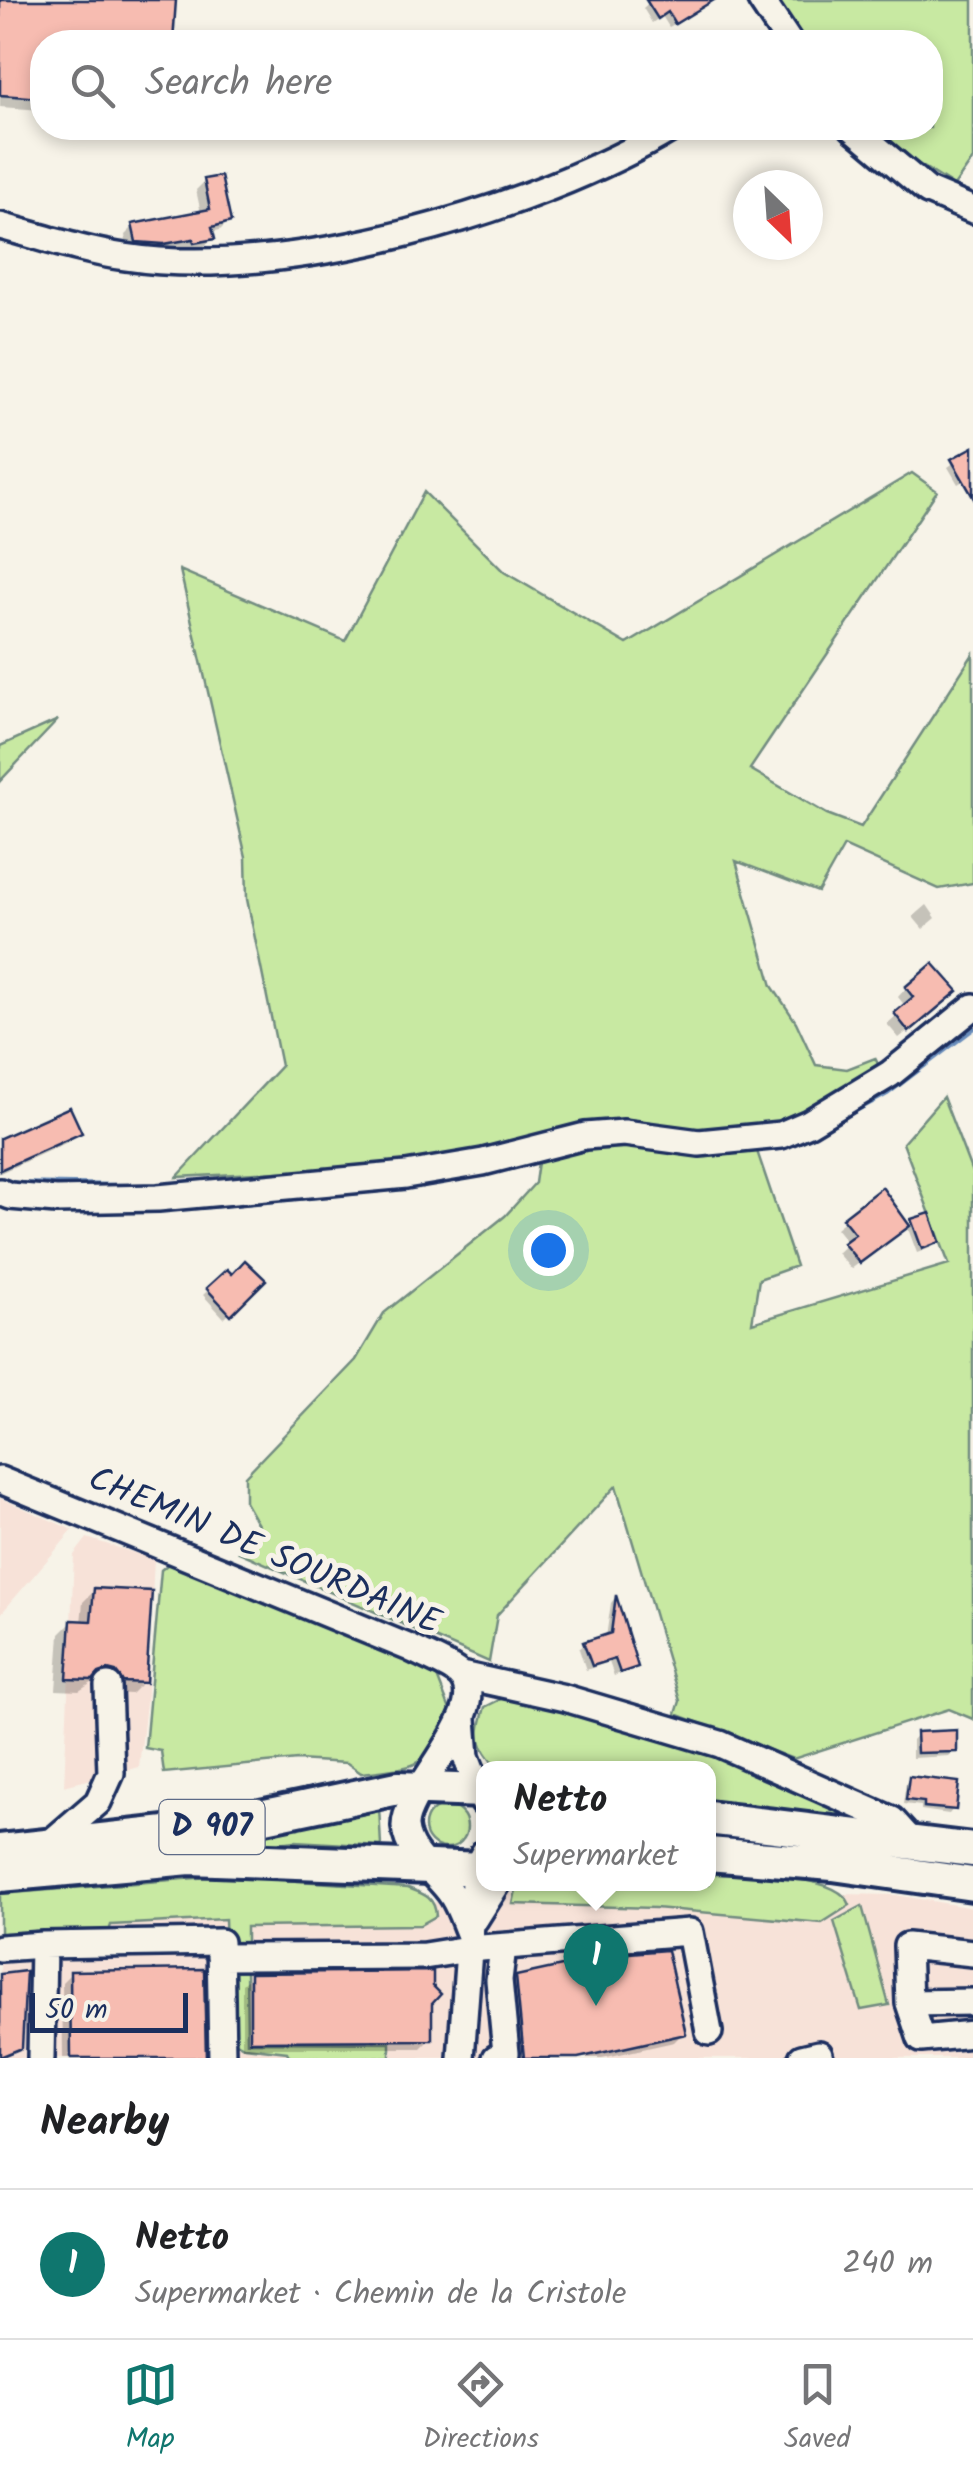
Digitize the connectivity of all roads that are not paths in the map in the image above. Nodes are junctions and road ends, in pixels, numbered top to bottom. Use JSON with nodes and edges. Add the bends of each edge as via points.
{"nodes":[{"id":1,"x":761,"y":0,"type":"edge"},
{"id":2,"x":781,"y":30,"type":"edge"},
{"id":3,"x":652,"y":140,"type":"edge"},
{"id":4,"x":866,"y":140,"type":"edge"},
{"id":5,"x":973,"y":210,"type":"edge"},
{"id":6,"x":0,"y":226,"type":"edge"},
{"id":7,"x":973,"y":1007,"type":"edge"},
{"id":8,"x":0,"y":1192,"type":"edge"},
{"id":9,"x":0,"y":1480,"type":"edge"},
{"id":10,"x":461,"y":1675,"type":"junction"},
{"id":11,"x":108,"y":1686,"type":"dead end"},
{"id":12,"x":463,"y":1714,"type":"junction"},
{"id":13,"x":476,"y":1782,"type":"edge"},
{"id":14,"x":422,"y":1787,"type":"junction"},
{"id":15,"x":476,"y":1794,"type":"edge"},
{"id":16,"x":716,"y":1819,"type":"edge"},
{"id":17,"x":913,"y":1843,"type":"junction"},
{"id":18,"x":47,"y":1846,"type":"junction"},
{"id":19,"x":973,"y":1850,"type":"edge"},
{"id":20,"x":0,"y":1851,"type":"edge"},
{"id":21,"x":716,"y":1855,"type":"edge"},
{"id":22,"x":428,"y":1869,"type":"junction"},
{"id":23,"x":476,"y":1869,"type":"edge"},
{"id":24,"x":0,"y":1876,"type":"edge"},
{"id":25,"x":973,"y":1884,"type":"edge"},
{"id":26,"x":480,"y":1891,"type":"edge"},
{"id":27,"x":468,"y":1941,"type":"junction"},
{"id":28,"x":43,"y":1946,"type":"junction"},
{"id":29,"x":502,"y":1946,"type":"junction"},
{"id":30,"x":0,"y":1948,"type":"edge"},
{"id":31,"x":973,"y":1953,"type":"edge"},
{"id":32,"x":220,"y":1957,"type":"junction"},
{"id":33,"x":973,"y":2002,"type":"edge"},
{"id":34,"x":910,"y":2003,"type":"junction"},
{"id":35,"x":710,"y":2032,"type":"dead end"},
{"id":36,"x":973,"y":2036,"type":"edge"},
{"id":37,"x":924,"y":2049,"type":"edge"},
{"id":38,"x":41,"y":2058,"type":"edge"},
{"id":39,"x":222,"y":2058,"type":"edge"},
{"id":40,"x":461,"y":2058,"type":"edge"},
{"id":41,"x":496,"y":2058,"type":"edge"},
{"id":42,"x":802,"y":2058,"type":"edge"},
{"id":43,"x":820,"y":2058,"type":"edge"}],
"edges":[{"from":1,"to":2,"type":"street"},
{"from":3,"to":6,"type":"street","via":[[585,174],[342,248],[189,262],[126,258]]},
{"from":4,"to":5,"type":"street","via":[[928,191]]},
{"from":7,"to":8,"type":"street","via":[[890,1074],[781,1135],[699,1143],[624,1133],[585,1136],[406,1175],[158,1198],[56,1200]]},
{"from":9,"to":10,"type":"street","name":"CHEMIN DE SOURDAINE"},
{"from":10,"to":12,"type":"street","name":"CHEMIN DE SOURDAINE"},
{"from":10,"to":17,"type":"street","via":[[720,1744],[892,1820]]},
{"from":11,"to":18,"type":"street","via":[[111,1773],[98,1802]]},
{"from":12,"to":13,"type":"street","name":"CHEMIN DE SOURDAINE","via":[[466,1757]]},
{"from":12,"to":14,"type":"street","name":"CHEMIN DE SOURDAINE"},
{"from":14,"to":15,"type":"main road","number":"D 907"},
{"from":14,"to":18,"type":"main road","number":"D 907","via":[[203,1829]]},
{"from":14,"to":22,"type":"street","name":"CHEMIN DE SOURDAINE","via":[[406,1828]]},
{"from":16,"to":17,"type":"main road"},
{"from":17,"to":19,"type":"main road"},
{"from":18,"to":20,"type":"main road","number":"D 907"},
{"from":21,"to":25,"type":"main road"},
{"from":22,"to":23,"type":"main road","number":"D 907"},
{"from":22,"to":24,"type":"main road","number":"D 907","via":[[190,1858]]},
{"from":22,"to":27,"type":"street","name":"CHEMIN DE SOURDAINE","via":[[454,1898]]},
{"from":26,"to":27,"type":"street"},
{"from":27,"to":29,"type":"street"},
{"from":27,"to":32,"type":"street","via":[[424,1956]]},
{"from":27,"to":40,"type":"street"},
{"from":28,"to":30,"type":"street"},
{"from":28,"to":32,"type":"street","via":[[220,1942]]},
{"from":28,"to":38,"type":"street"},
{"from":29,"to":35,"type":"street","via":[[690,1932]]},
{"from":29,"to":41,"type":"street","via":[[506,2053]]},
{"from":31,"to":34,"type":"street","via":[[907,1946]]},
{"from":32,"to":39,"type":"street"},
{"from":33,"to":34,"type":"street"},
{"from":34,"to":37,"type":"street"},
{"from":36,"to":37,"type":"street"},
{"from":42,"to":43,"type":"street"}]}
